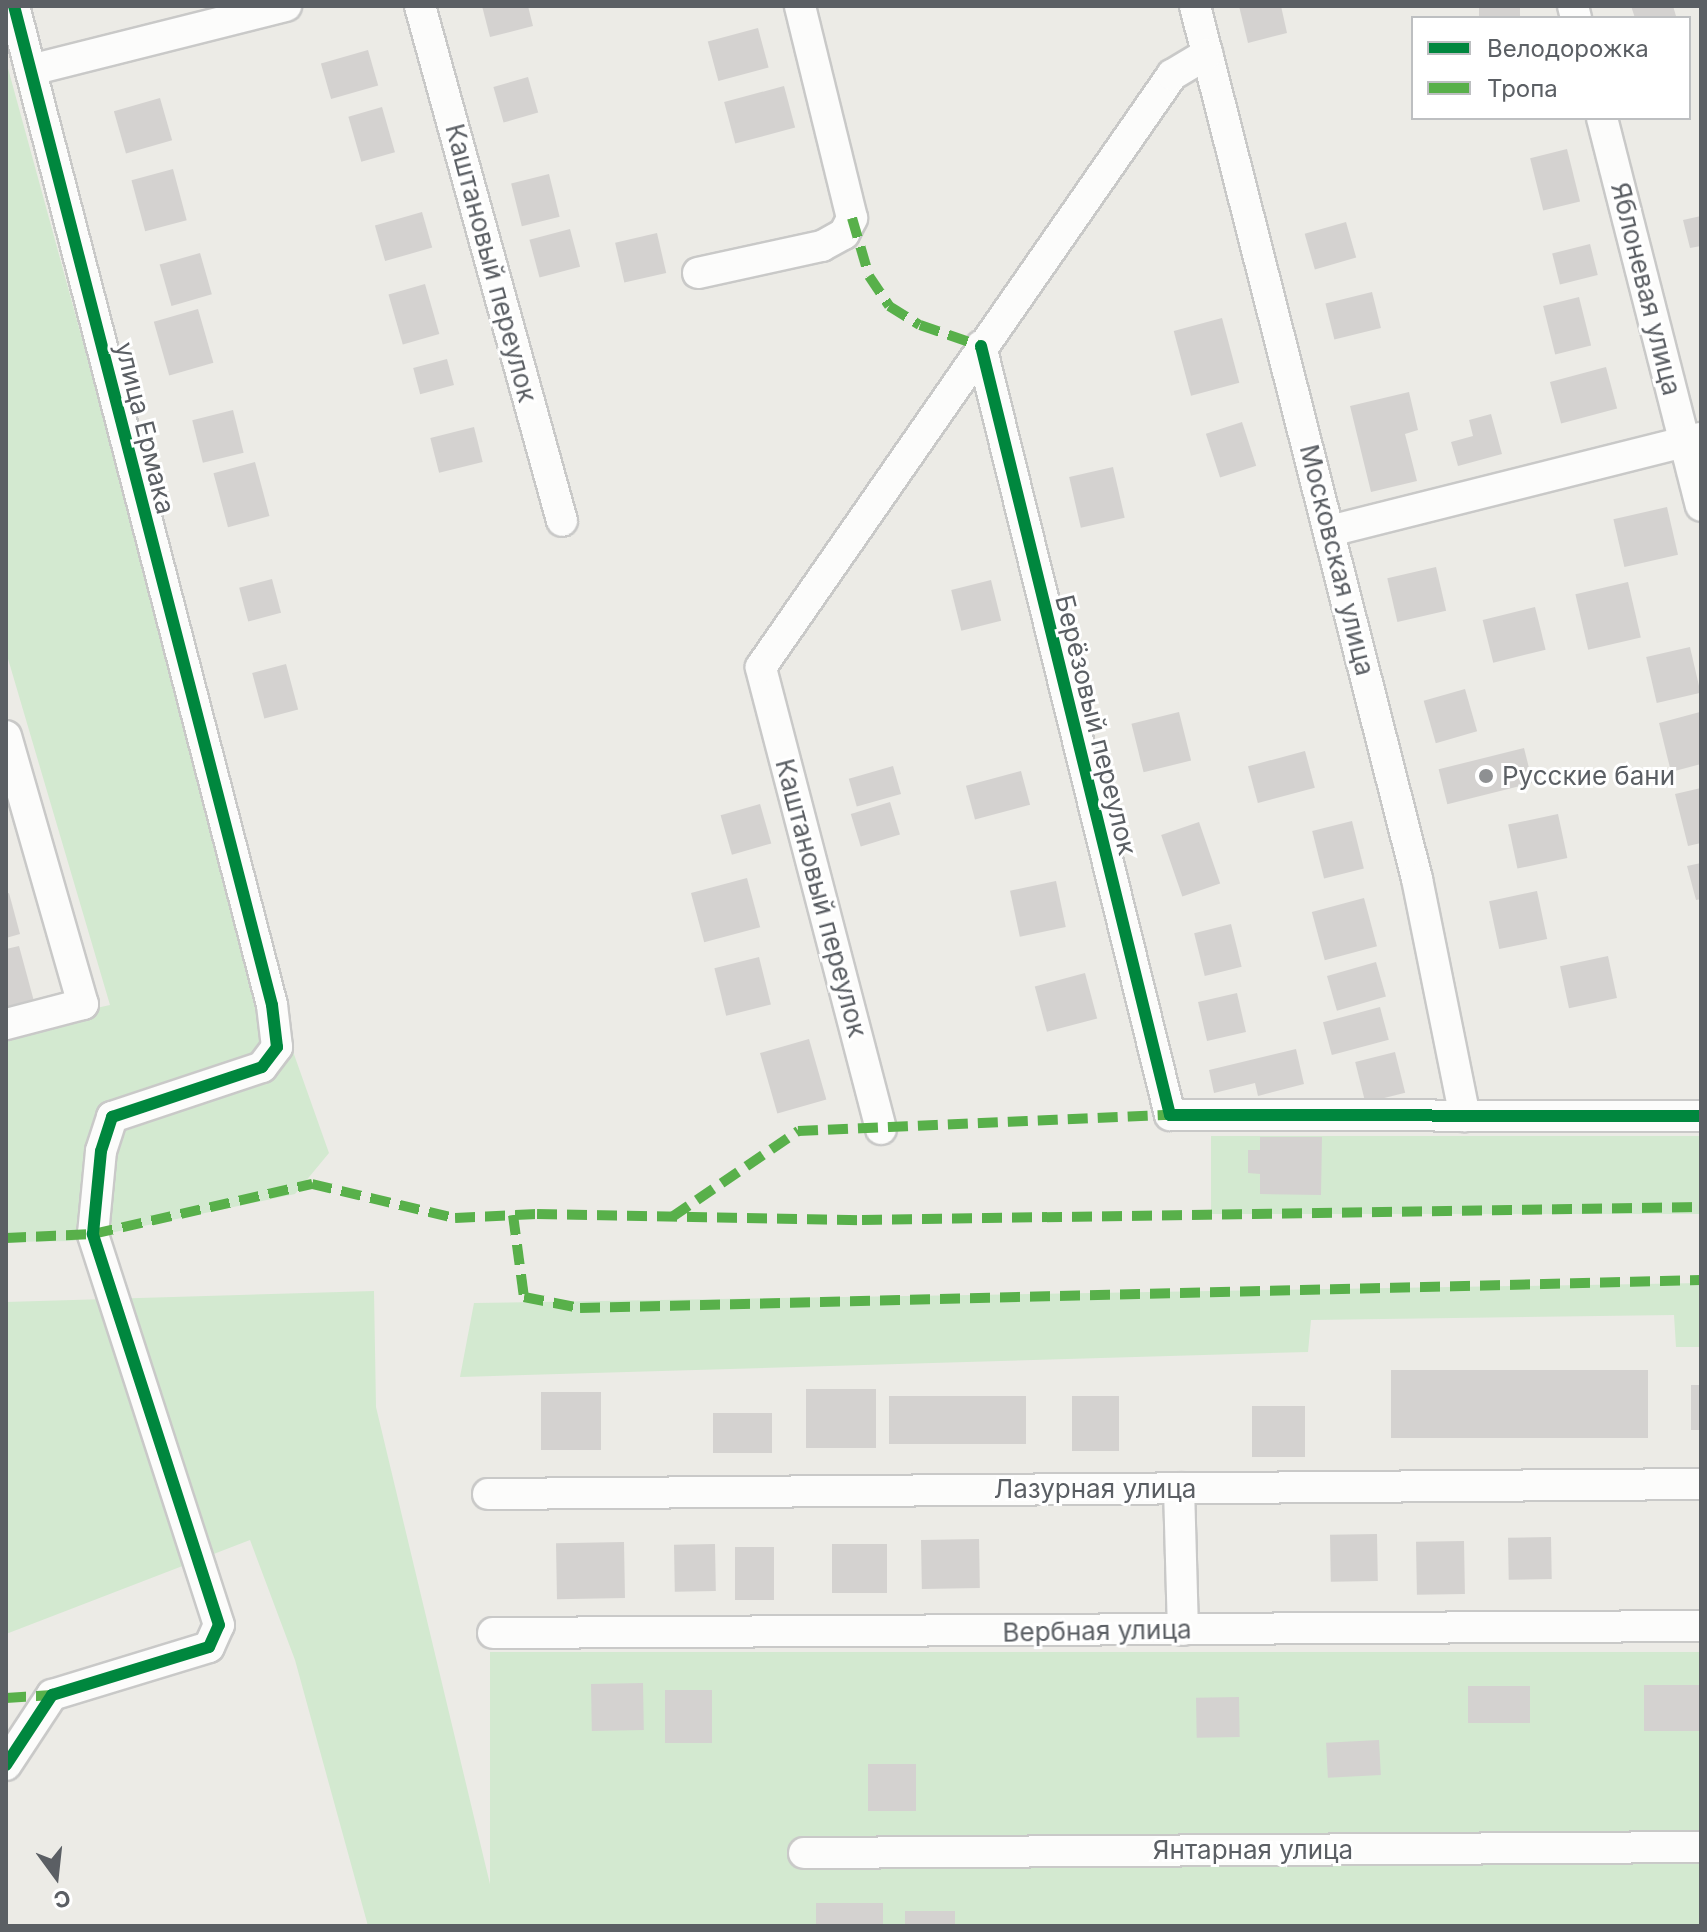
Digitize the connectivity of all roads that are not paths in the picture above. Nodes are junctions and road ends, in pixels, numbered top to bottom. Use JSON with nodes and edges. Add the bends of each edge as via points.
{"nodes":[{"id":1,"x":14,"y":6,"type":"edge"},
{"id":2,"x":286,"y":6,"type":"edge"},
{"id":3,"x":420,"y":6,"type":"edge"},
{"id":4,"x":800,"y":6,"type":"edge"},
{"id":5,"x":1195,"y":6,"type":"edge"},
{"id":6,"x":1207,"y":54,"type":"junction"},
{"id":7,"x":31,"y":70,"type":"junction"},
{"id":8,"x":1603,"y":120,"type":"edge"},
{"id":9,"x":698,"y":273,"type":"dead end"},
{"id":10,"x":981,"y":346,"type":"junction"},
{"id":11,"x":1693,"y":440,"type":"edge"},
{"id":12,"x":1701,"y":506,"type":"edge"},
{"id":13,"x":562,"y":521,"type":"dead end"},
{"id":14,"x":1330,"y":531,"type":"junction"},
{"id":15,"x":6,"y":736,"type":"edge"},
{"id":16,"x":6,"y":1024,"type":"edge"},
{"id":17,"x":1465,"y":1116,"type":"junction"},
{"id":18,"x":1701,"y":1116,"type":"edge"},
{"id":19,"x":881,"y":1129,"type":"dead end"},
{"id":20,"x":1701,"y":1484,"type":"edge"},
{"id":21,"x":1179,"y":1488,"type":"junction"},
{"id":22,"x":488,"y":1494,"type":"dead end"},
{"id":23,"x":1701,"y":1626,"type":"edge"},
{"id":24,"x":1183,"y":1630,"type":"junction"},
{"id":25,"x":493,"y":1633,"type":"dead end"},
{"id":26,"x":6,"y":1765,"type":"edge"},
{"id":27,"x":1701,"y":1847,"type":"edge"},
{"id":28,"x":804,"y":1853,"type":"dead end"}],
"edges":[{"from":1,"to":7,"type":"street","name":"улица Ермака"},
{"from":2,"to":7,"type":"street"},
{"from":3,"to":13,"type":"street","name":"Каштановый переулок"},
{"from":4,"to":9,"type":"street","via":[[852,218],[844,234],[822,246]]},
{"from":5,"to":6,"type":"street","name":"Московская улица"},
{"from":6,"to":10,"type":"street","via":[[1172,75]]},
{"from":6,"to":14,"type":"street","name":"Московская улица"},
{"from":7,"to":26,"type":"street","name":"улица Ермака","via":[[272,1005],[277,1047],[262,1067],[112,1117],[101,1151],[93,1234],[219,1625],[209,1647],[52,1695]]},
{"from":8,"to":11,"type":"street","name":"Яблоневая улица"},
{"from":10,"to":17,"type":"street","name":"Берёзовый переулок","via":[[1170,1115]]},
{"from":10,"to":19,"type":"street","name":"Каштановый переулок","via":[[761,667]]},
{"from":11,"to":12,"type":"street","name":"Яблоневая улица"},
{"from":11,"to":14,"type":"street"},
{"from":14,"to":17,"type":"street","name":"Московская улица","via":[[1417,879]]},
{"from":15,"to":16,"type":"street","via":[[83,1004]]},
{"from":17,"to":18,"type":"street"},
{"from":20,"to":21,"type":"street","name":"Лазурная улица"},
{"from":21,"to":22,"type":"street","name":"Лазурная улица"},
{"from":21,"to":24,"type":"street"},
{"from":23,"to":24,"type":"street","name":"Вербная улица"},
{"from":24,"to":25,"type":"street","name":"Вербная улица"},
{"from":27,"to":28,"type":"street","name":"Янтарная улица"}]}
